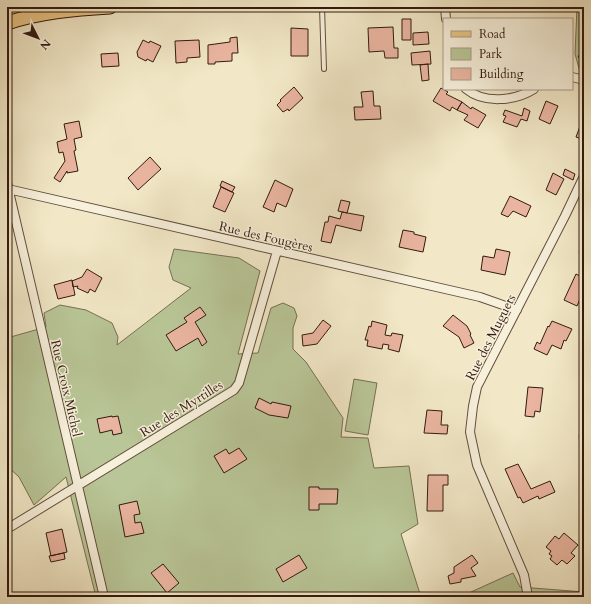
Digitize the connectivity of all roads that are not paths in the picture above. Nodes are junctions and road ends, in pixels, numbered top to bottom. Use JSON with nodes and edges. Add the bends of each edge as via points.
{"nodes":[{"id":1,"x":110,"y":7,"type":"edge"},
{"id":2,"x":322,"y":7,"type":"edge"},
{"id":3,"x":445,"y":7,"type":"edge"},
{"id":4,"x":71,"y":8,"type":"edge"},
{"id":5,"x":446,"y":18,"type":"edge"},
{"id":6,"x":7,"y":23,"type":"edge"},
{"id":7,"x":324,"y":69,"type":"dead end"},
{"id":8,"x":573,"y":77,"type":"edge"},
{"id":9,"x":584,"y":80,"type":"edge"},
{"id":10,"x":468,"y":90,"type":"edge"},
{"id":11,"x":532,"y":90,"type":"edge"},
{"id":12,"x":584,"y":176,"type":"edge"},
{"id":13,"x":8,"y":186,"type":"edge"},
{"id":14,"x":277,"y":251,"type":"junction"},
{"id":15,"x":517,"y":310,"type":"junction"},
{"id":16,"x":78,"y":486,"type":"junction"},
{"id":17,"x":7,"y":530,"type":"edge"},
{"id":18,"x":104,"y":597,"type":"edge"},
{"id":19,"x":528,"y":597,"type":"edge"}],
"edges":[{"from":1,"to":4,"type":"main road"},
{"from":2,"to":7,"type":"lane"},
{"from":3,"to":5,"type":"street"},
{"from":4,"to":6,"type":"main road"},
{"from":8,"to":9,"type":"street"},
{"from":10,"to":11,"type":"street","via":[[484,98],[500,99]]},
{"from":12,"to":15,"type":"street","name":"Rue des Muguets"},
{"from":13,"to":14,"type":"street","name":"Rue des Fougères"},
{"from":13,"to":16,"type":"street","name":"Rue Croix Michel"},
{"from":14,"to":15,"type":"street","name":"Rue des Fougères","via":[[480,297]]},
{"from":14,"to":16,"type":"street","name":"Rue des Myrtilles","via":[[239,383],[234,390]]},
{"from":15,"to":19,"type":"street","name":"Rue des Muguets","via":[[477,387],[470,432],[477,465],[524,575]]},
{"from":16,"to":17,"type":"street","name":"Rue des Myrtilles"},
{"from":16,"to":18,"type":"street","name":"Rue Croix Michel"}]}
